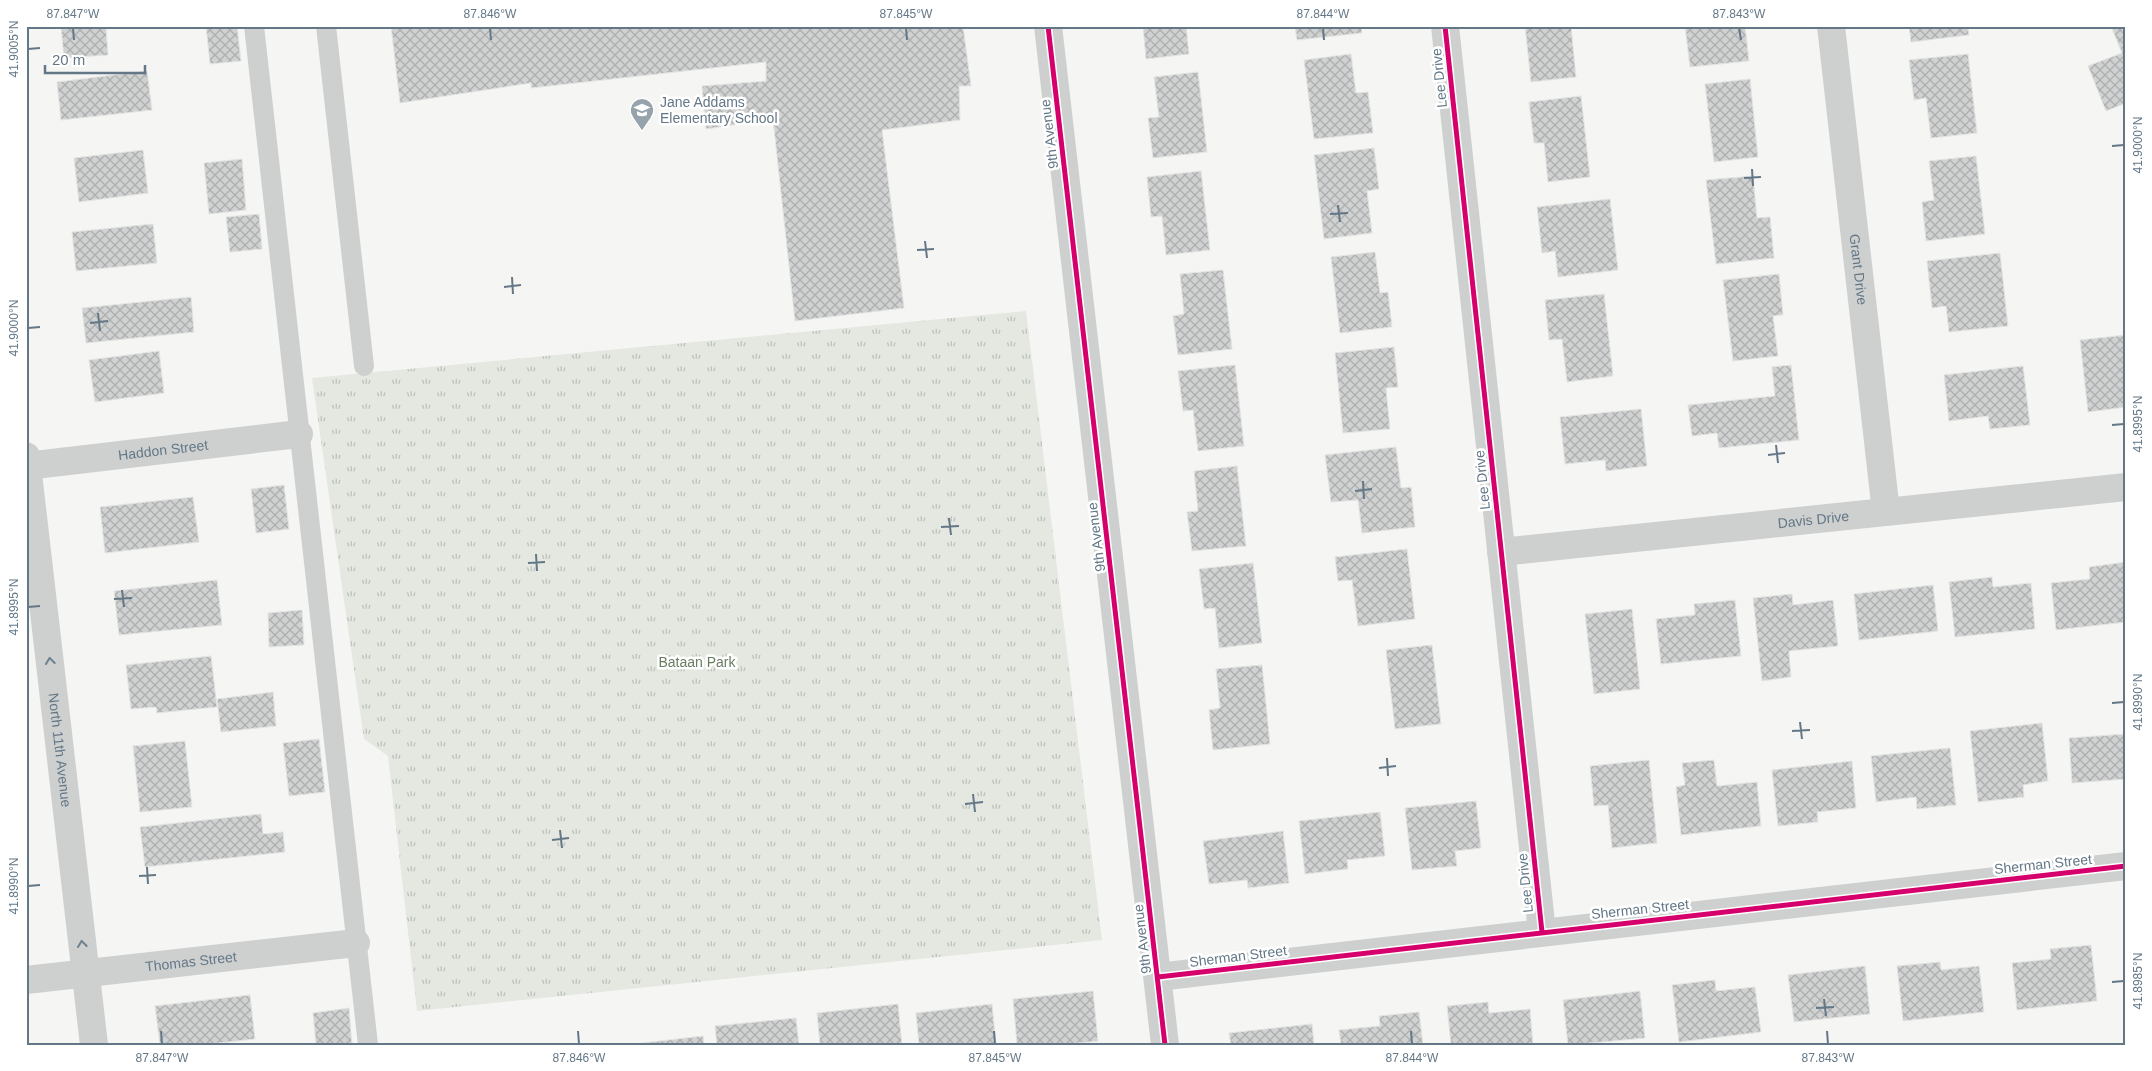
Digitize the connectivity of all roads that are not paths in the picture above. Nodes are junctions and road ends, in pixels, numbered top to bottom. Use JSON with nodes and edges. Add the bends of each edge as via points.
{"nodes":[{"id":1,"x":254,"y":26,"type":"edge"},
{"id":2,"x":326,"y":26,"type":"edge"},
{"id":3,"x":1048,"y":26,"type":"edge"},
{"id":4,"x":1445,"y":26,"type":"edge"},
{"id":5,"x":1831,"y":26,"type":"edge"},
{"id":6,"x":364,"y":366,"type":"dead end"},
{"id":7,"x":299,"y":434,"type":"junction"},
{"id":8,"x":27,"y":462,"type":"edge"},
{"id":9,"x":2126,"y":487,"type":"edge"},
{"id":10,"x":1886,"y":512,"type":"junction"},
{"id":11,"x":1501,"y":552,"type":"junction"},
{"id":12,"x":2126,"y":866,"type":"edge"},
{"id":13,"x":1542,"y":932,"type":"junction"},
{"id":14,"x":356,"y":944,"type":"junction"},
{"id":15,"x":86,"y":974,"type":"junction"},
{"id":16,"x":1158,"y":977,"type":"junction"},
{"id":17,"x":26,"y":980,"type":"edge"},
{"id":18,"x":94,"y":1045,"type":"edge"},
{"id":19,"x":368,"y":1045,"type":"edge"},
{"id":20,"x":1165,"y":1045,"type":"edge"}],
"edges":[{"from":1,"to":7,"type":"lane"},
{"from":2,"to":6,"type":"lane"},
{"from":3,"to":16,"type":"street","name":"9th Avenue"},
{"from":4,"to":11,"type":"street","name":"Lee Drive"},
{"from":5,"to":10,"type":"street","name":"Grant Drive"},
{"from":7,"to":8,"type":"street","name":"Haddon Street"},
{"from":7,"to":14,"type":"lane"},
{"from":15,"to":8,"type":"street","name":"North 11th Avenue","one_way":true},
{"from":9,"to":10,"type":"street","name":"Davis Drive"},
{"from":10,"to":11,"type":"street","name":"Davis Drive"},
{"from":11,"to":13,"type":"street","name":"Lee Drive"},
{"from":12,"to":13,"type":"street","name":"Sherman Street"},
{"from":13,"to":16,"type":"street","name":"Sherman Street"},
{"from":14,"to":15,"type":"street","name":"Thomas Street"},
{"from":14,"to":19,"type":"lane"},
{"from":15,"to":17,"type":"street","name":"Thomas Street"},
{"from":15,"to":18,"type":"street","name":"North 11th Avenue"},
{"from":16,"to":20,"type":"street","name":"9th Avenue"}]}
